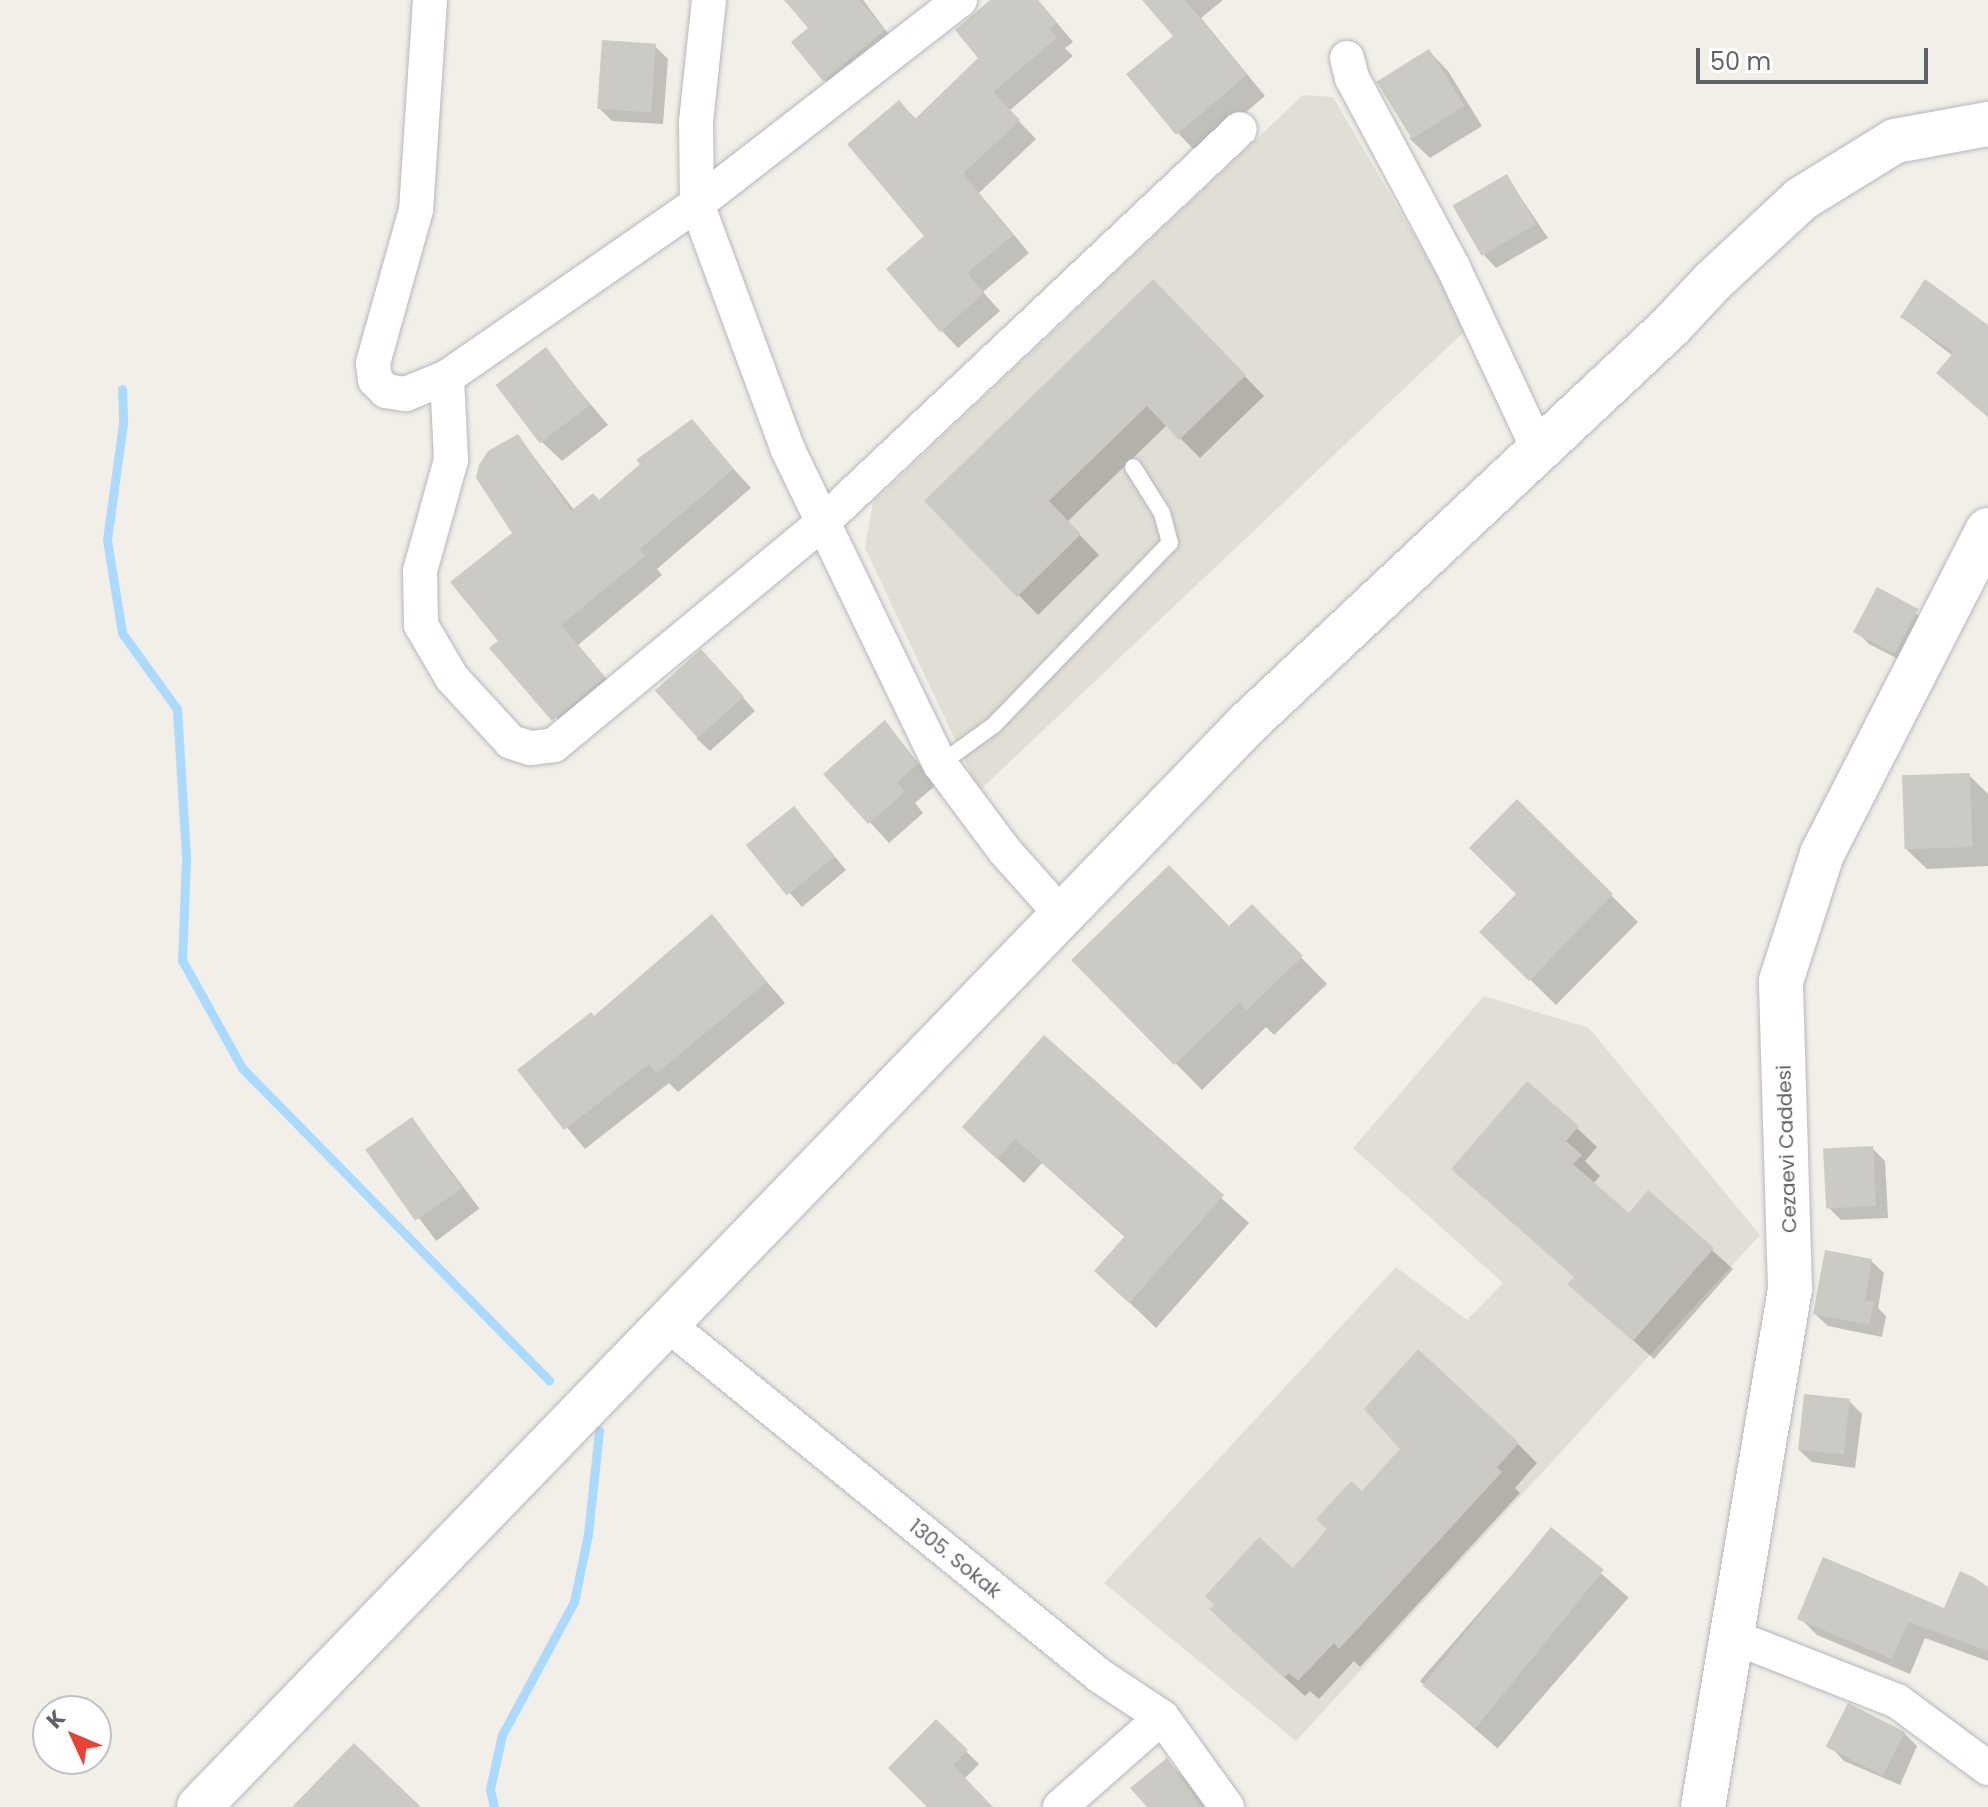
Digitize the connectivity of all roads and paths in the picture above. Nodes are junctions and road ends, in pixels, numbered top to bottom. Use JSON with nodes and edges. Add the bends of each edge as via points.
{"nodes":[{"id":1,"x":430,"y":0,"type":"edge"},
{"id":2,"x":709,"y":0,"type":"edge"},
{"id":3,"x":960,"y":0,"type":"edge"},
{"id":4,"x":1347,"y":58,"type":"dead end"},
{"id":5,"x":1988,"y":124,"type":"edge"},
{"id":6,"x":1240,"y":129,"type":"dead end"},
{"id":7,"x":697,"y":204,"type":"junction"},
{"id":8,"x":447,"y":377,"type":"junction"},
{"id":9,"x":1539,"y":451,"type":"junction"},
{"id":10,"x":1133,"y":467,"type":"dead end"},
{"id":11,"x":822,"y":523,"type":"junction"},
{"id":12,"x":1988,"y":530,"type":"edge"},
{"id":13,"x":940,"y":764,"type":"junction"},
{"id":14,"x":1062,"y":915,"type":"junction"},
{"id":15,"x":666,"y":1323,"type":"junction"},
{"id":16,"x":1731,"y":1636,"type":"junction"},
{"id":17,"x":1162,"y":1717,"type":"junction"},
{"id":18,"x":1988,"y":1768,"type":"edge"},
{"id":19,"x":199,"y":1807,"type":"edge"},
{"id":20,"x":1061,"y":1807,"type":"edge"},
{"id":21,"x":1227,"y":1807,"type":"edge"},
{"id":22,"x":1703,"y":1807,"type":"edge"}],
"edges":[{"from":1,"to":8,"type":"street","via":[[416,210],[373,363],[375,380],[396,393]]},
{"from":2,"to":7,"type":"street","via":[[696,122]]},
{"from":3,"to":7,"type":"street"},
{"from":4,"to":9,"type":"street","via":[[1352,78],[1453,267]]},
{"from":5,"to":9,"type":"street","via":[[1895,141],[1801,199]]},
{"from":6,"to":11,"type":"street"},
{"from":7,"to":8,"type":"street"},
{"from":7,"to":11,"type":"street","via":[[788,450]]},
{"from":8,"to":11,"type":"street","via":[[451,460],[420,571],[421,625],[452,678],[511,742],[531,748],[554,745]]},
{"from":9,"to":14,"type":"street","via":[[1249,722]]},
{"from":10,"to":13,"type":"lane","via":[[1162,513],[1170,543],[994,725]]},
{"from":11,"to":13,"type":"street"},
{"from":12,"to":16,"type":"street","name":"Cezaevi Caddesi","via":[[1822,854],[1781,981],[1790,1289]]},
{"from":13,"to":14,"type":"street","via":[[1004,850]]},
{"from":14,"to":15,"type":"street"},
{"from":15,"to":17,"type":"street","name":"1305. Sokak","via":[[1100,1676]]},
{"from":15,"to":19,"type":"street"},
{"from":16,"to":18,"type":"street","via":[[1897,1701]]},
{"from":16,"to":22,"type":"street","name":"Cezaevi Caddesi"},
{"from":17,"to":20,"type":"street"},
{"from":17,"to":21,"type":"street","name":"1305. Sokak"}]}
